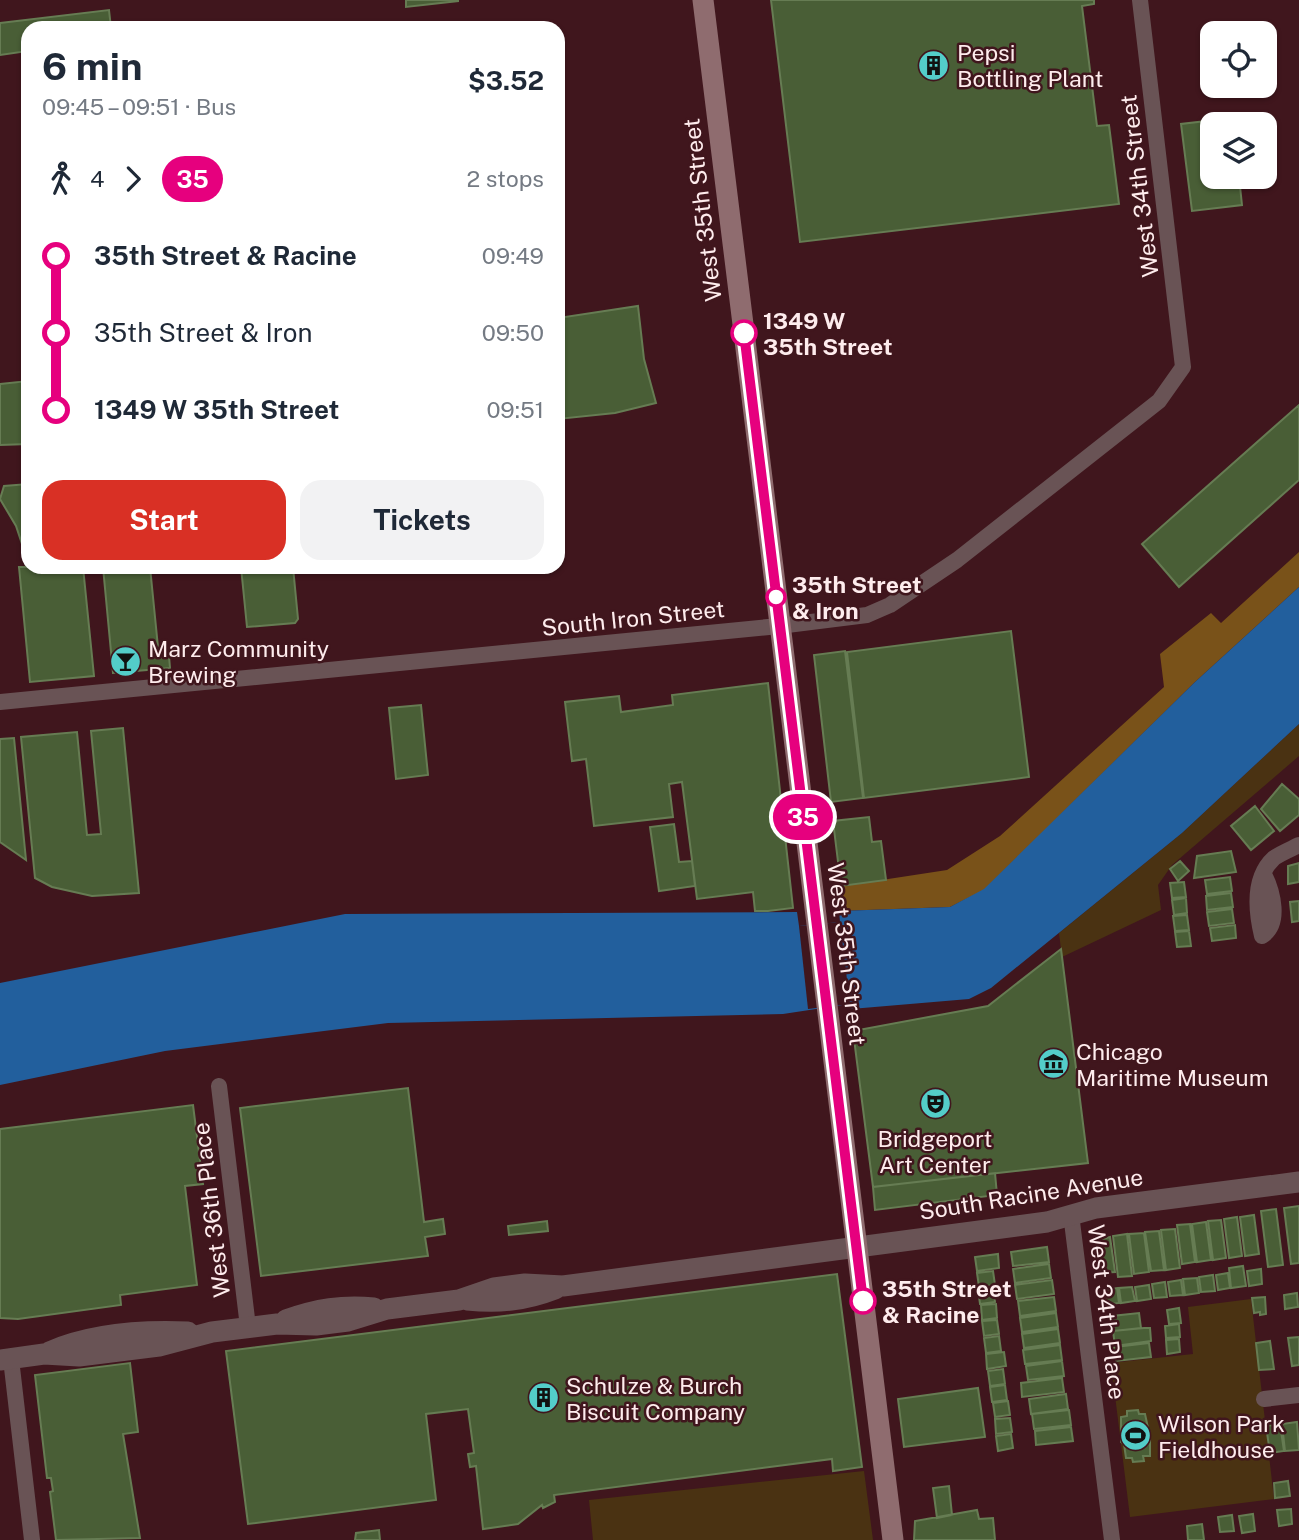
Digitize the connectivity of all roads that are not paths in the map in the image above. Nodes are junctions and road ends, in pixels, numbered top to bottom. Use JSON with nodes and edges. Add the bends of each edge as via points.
{"nodes":[{"id":1,"x":703,"y":0,"type":"edge"},
{"id":2,"x":1140,"y":0,"type":"edge"},
{"id":3,"x":1183,"y":368,"type":"joint"},
{"id":4,"x":779,"y":626,"type":"junction"},
{"id":5,"x":0,"y":702,"type":"edge"},
{"id":6,"x":1299,"y":845,"type":"edge"},
{"id":7,"x":1264,"y":874,"type":"dead end"},
{"id":8,"x":219,"y":1086,"type":"dead end"},
{"id":9,"x":1299,"y":1182,"type":"edge"},
{"id":10,"x":1072,"y":1214,"type":"junction"},
{"id":11,"x":856,"y":1247,"type":"junction"},
{"id":12,"x":248,"y":1327,"type":"junction"},
{"id":13,"x":6,"y":1359,"type":"edge"},
{"id":14,"x":1299,"y":1395,"type":"edge"},
{"id":15,"x":1264,"y":1399,"type":"dead end"},
{"id":16,"x":32,"y":1540,"type":"edge"},
{"id":17,"x":893,"y":1540,"type":"edge"},
{"id":18,"x":1112,"y":1540,"type":"edge"}],
"edges":[{"from":1,"to":4,"type":"main road","name":"West 35th Street"},
{"from":2,"to":3,"type":"street","name":"West 34th Street"},
{"from":3,"to":4,"type":"street","name":"South Iron Street","via":[[1159,401],[957,560],[891,605],[867,615]]},
{"from":4,"to":5,"type":"street","name":"South Iron Street"},
{"from":4,"to":11,"type":"main road","name":"West 35th Street"},
{"from":6,"to":7,"type":"street","via":[[1273,859]]},
{"from":8,"to":12,"type":"street","name":"West 36th Place"},
{"from":9,"to":10,"type":"street","name":"South Racine Avenue"},
{"from":10,"to":11,"type":"street","name":"South Racine Avenue","via":[[1047,1222]]},
{"from":10,"to":18,"type":"street","name":"West 34th Place"},
{"from":11,"to":12,"type":"street","name":"South Racine Avenue","via":[[564,1286],[527,1300],[325,1308],[277,1324]]},
{"from":11,"to":17,"type":"main road","name":"West 35th Street"},
{"from":12,"to":13,"type":"street","name":"South Racine Avenue","via":[[77,1340],[44,1354]]},
{"from":13,"to":16,"type":"street"},
{"from":14,"to":15,"type":"street"}]}
